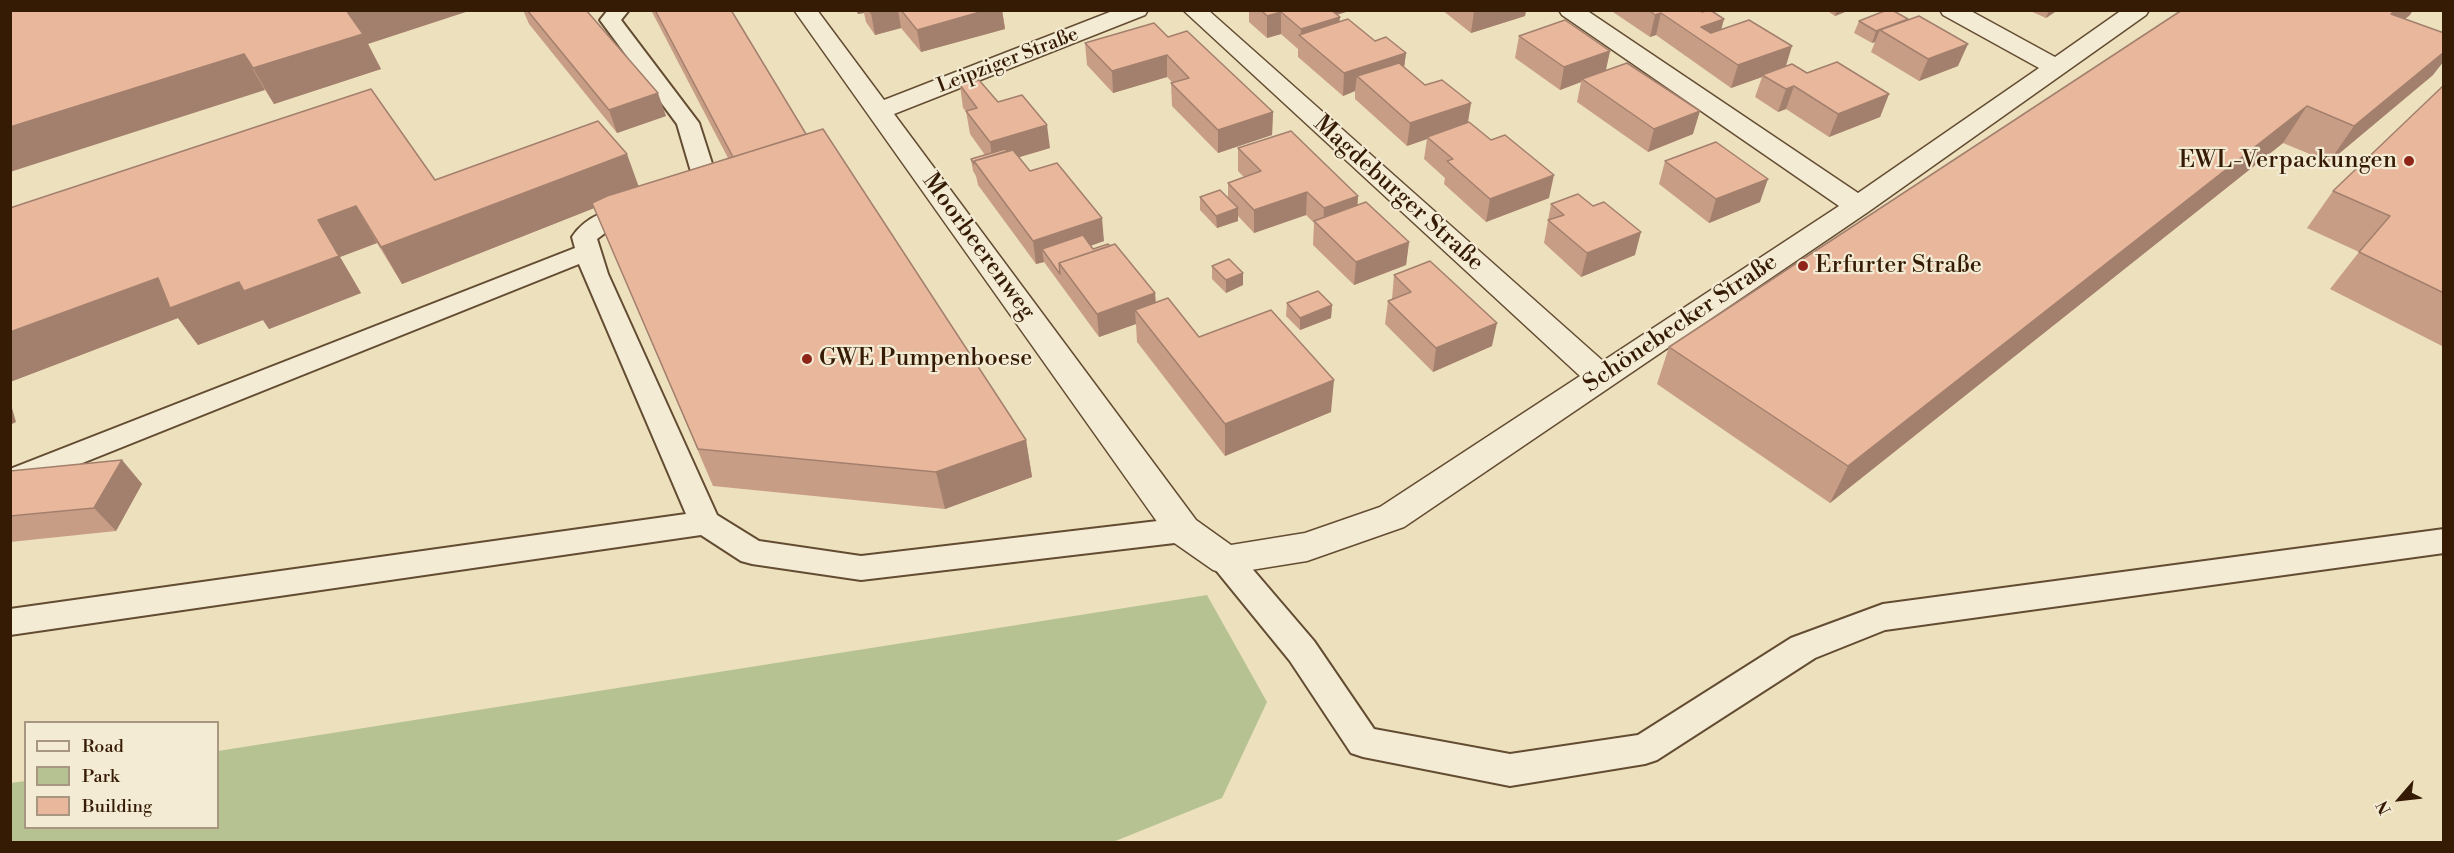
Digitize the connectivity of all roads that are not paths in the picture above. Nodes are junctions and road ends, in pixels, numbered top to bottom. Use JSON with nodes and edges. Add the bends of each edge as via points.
{"nodes":[{"id":1,"x":619,"y":10,"type":"edge"},
{"id":2,"x":804,"y":10,"type":"edge"},
{"id":3,"x":1137,"y":10,"type":"edge"},
{"id":4,"x":1194,"y":10,"type":"edge"},
{"id":5,"x":1570,"y":10,"type":"edge"},
{"id":6,"x":1951,"y":10,"type":"edge"},
{"id":7,"x":2138,"y":10,"type":"edge"},
{"id":8,"x":2055,"y":67,"type":"junction"},
{"id":9,"x":880,"y":111,"type":"junction"},
{"id":10,"x":1858,"y":206,"type":"junction"},
{"id":11,"x":589,"y":251,"type":"junction"},
{"id":12,"x":1601,"y":377,"type":"junction"},
{"id":13,"x":10,"y":481,"type":"edge"},
{"id":14,"x":705,"y":523,"type":"junction"},
{"id":15,"x":1183,"y":530,"type":"junction"},
{"id":16,"x":2444,"y":541,"type":"edge"},
{"id":17,"x":1226,"y":560,"type":"junction"},
{"id":18,"x":10,"y":622,"type":"edge"}],
"edges":[{"from":1,"to":11,"type":"lane","via":[[610,20],[688,123],[704,176],[685,195],[612,216],[584,237]]},
{"from":2,"to":9,"type":"street","name":"Moorbeerenweg"},
{"from":3,"to":9,"type":"street","name":"Leipziger Straße"},
{"from":4,"to":12,"type":"street","name":"Magdeburger Straße"},
{"from":5,"to":10,"type":"street"},
{"from":6,"to":8,"type":"street"},
{"from":7,"to":8,"type":"street","name":"Schönebecker Straße"},
{"from":8,"to":10,"type":"street","name":"Schönebecker Straße"},
{"from":9,"to":15,"type":"street","name":"Moorbeerenweg"},
{"from":10,"to":12,"type":"street","name":"Schönebecker Straße"},
{"from":11,"to":13,"type":"lane"},
{"from":11,"to":14,"type":"lane","via":[[595,274]]},
{"from":12,"to":17,"type":"street","name":"Schönebecker Straße","via":[[1392,517],[1307,547]]},
{"from":14,"to":15,"type":"lane","via":[[752,552],[861,568]]},
{"from":14,"to":18,"type":"lane"},
{"from":15,"to":17,"type":"street","name":"Moorbeerenweg"},
{"from":16,"to":17,"type":"lane","via":[[1883,617],[1803,648],[1645,749],[1510,770],[1363,742],[1302,651]]}]}
